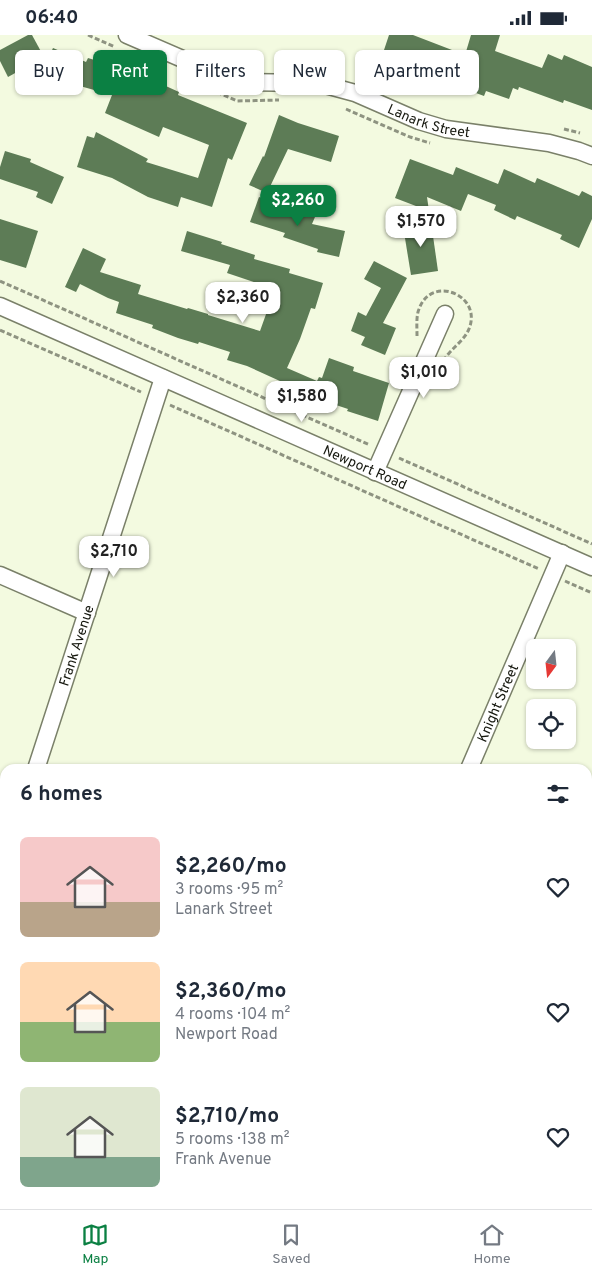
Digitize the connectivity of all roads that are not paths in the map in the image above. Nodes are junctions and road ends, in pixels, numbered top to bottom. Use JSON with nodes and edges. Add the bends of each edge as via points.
{"nodes":[{"id":1,"x":125,"y":43,"type":"edge"},
{"id":2,"x":592,"y":156,"type":"edge"},
{"id":3,"x":0,"y":306,"type":"edge"},
{"id":4,"x":445,"y":314,"type":"dead end"},
{"id":5,"x":163,"y":378,"type":"junction"},
{"id":6,"x":376,"y":472,"type":"junction"},
{"id":7,"x":562,"y":553,"type":"junction"},
{"id":8,"x":592,"y":567,"type":"edge"},
{"id":9,"x":0,"y":575,"type":"edge"},
{"id":10,"x":87,"y":613,"type":"junction"},
{"id":11,"x":38,"y":764,"type":"edge"},
{"id":12,"x":471,"y":764,"type":"edge"}],
"edges":[{"from":1,"to":2,"type":"street","name":"Lanark Street","via":[[242,82],[318,83],[355,93],[446,129],[549,143]]},
{"from":3,"to":5,"type":"street","name":"Newport Road"},
{"from":4,"to":6,"type":"street"},
{"from":5,"to":6,"type":"street","name":"Newport Road"},
{"from":5,"to":10,"type":"street","name":"Frank Avenue"},
{"from":6,"to":7,"type":"street","name":"Newport Road"},
{"from":7,"to":8,"type":"street","name":"Newport Road"},
{"from":7,"to":12,"type":"street","name":"Knight Street"},
{"from":9,"to":10,"type":"street"},
{"from":10,"to":11,"type":"street","name":"Frank Avenue"}]}
